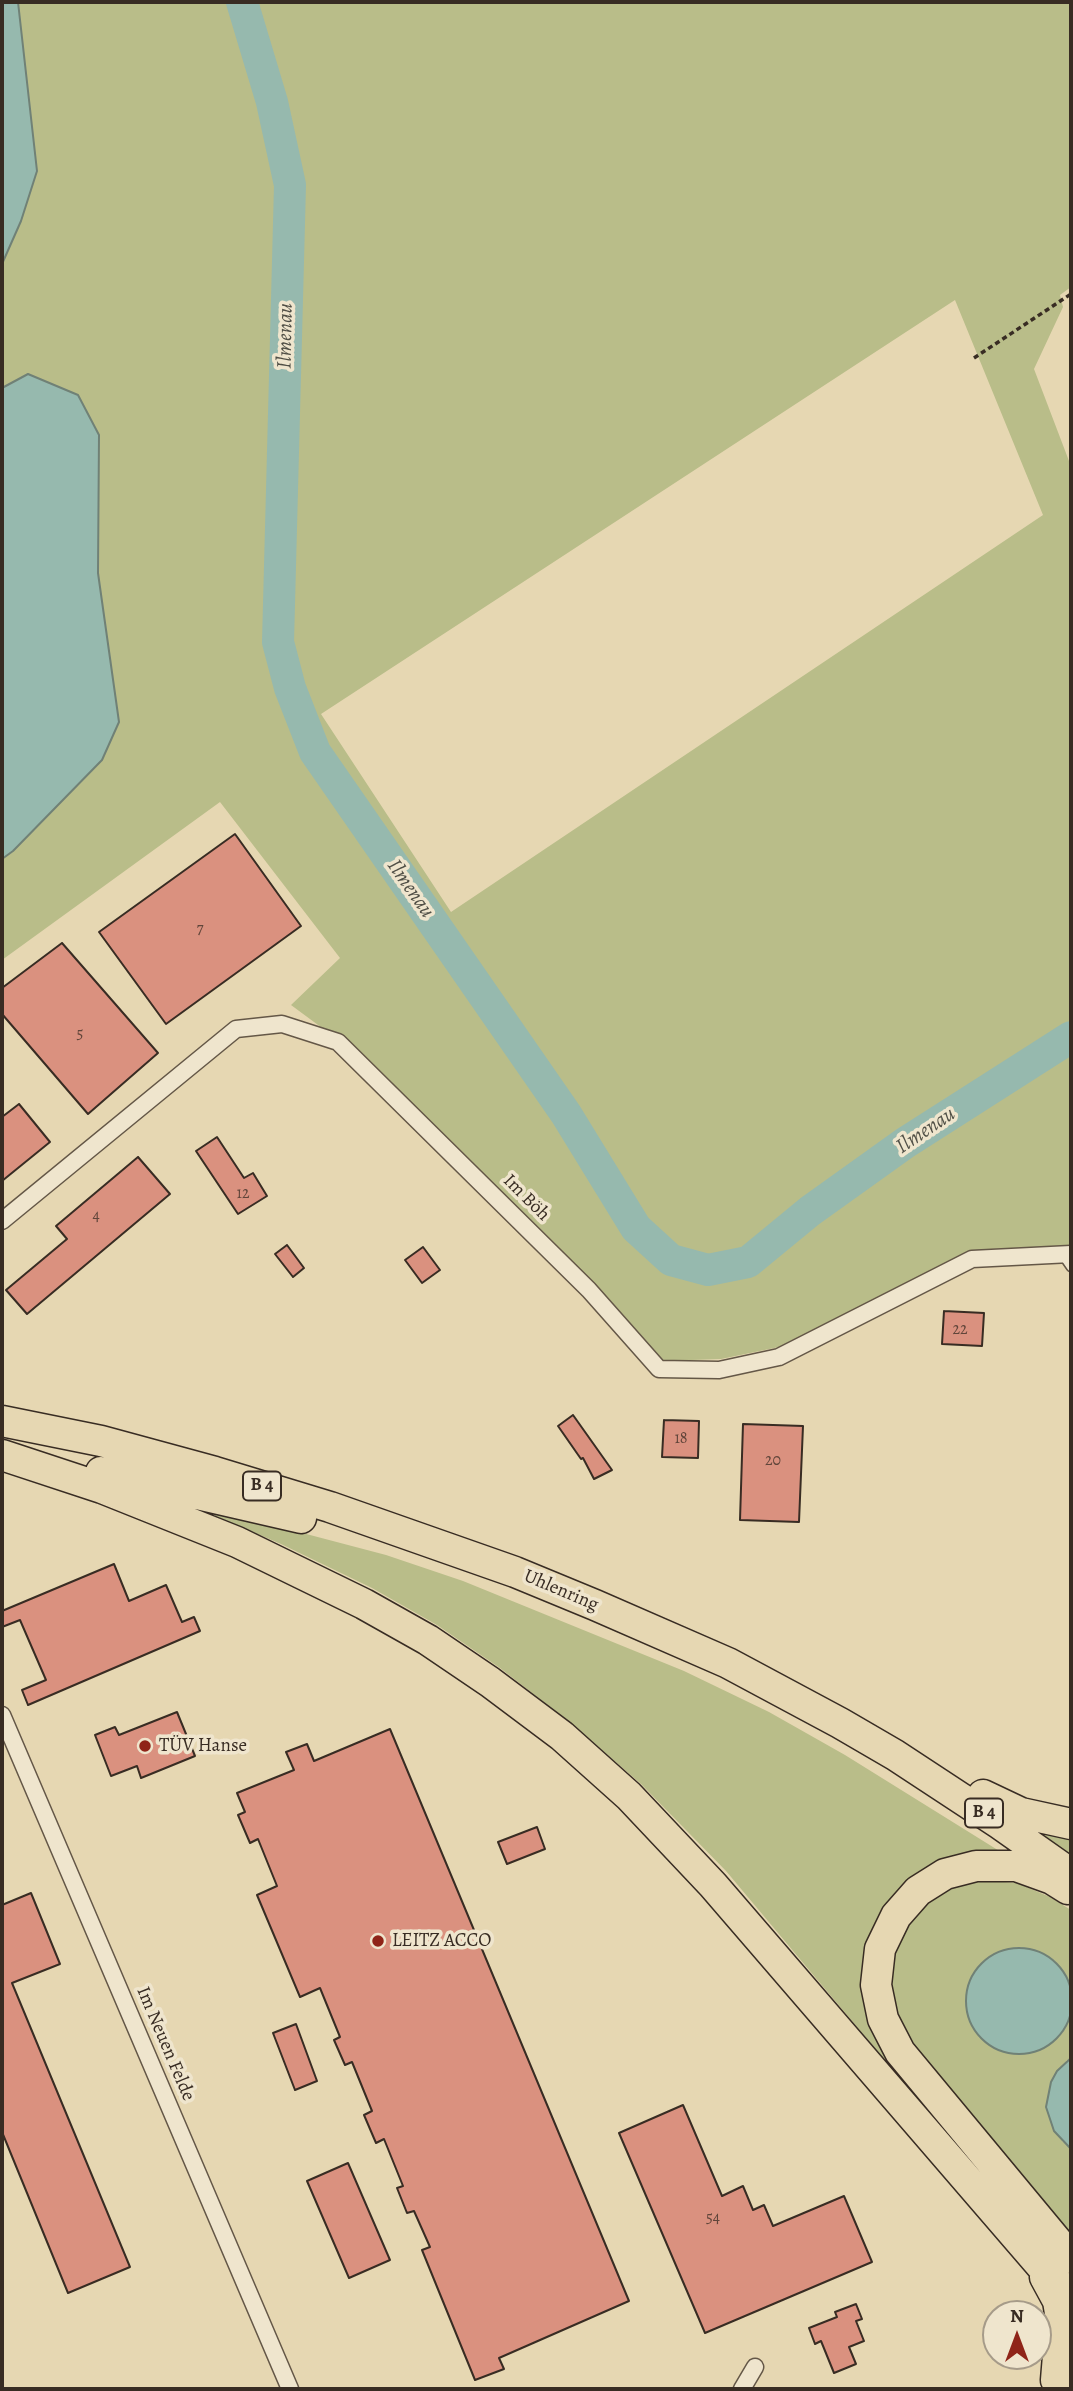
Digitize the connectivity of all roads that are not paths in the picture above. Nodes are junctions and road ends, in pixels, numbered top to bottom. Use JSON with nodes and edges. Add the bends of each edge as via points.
{"nodes":[{"id":1,"x":2,"y":1222,"type":"edge"},
{"id":2,"x":1068,"y":1258,"type":"edge"},
{"id":3,"x":2,"y":1421,"type":"edge"},
{"id":4,"x":2,"y":1453,"type":"edge"},
{"id":5,"x":515,"y":1572,"type":"junction"},
{"id":6,"x":2,"y":1714,"type":"edge"},
{"id":7,"x":895,"y":1755,"type":"junction"},
{"id":8,"x":1071,"y":1824,"type":"edge"},
{"id":9,"x":1071,"y":1874,"type":"edge"},
{"id":10,"x":1071,"y":1891,"type":"edge"},
{"id":11,"x":1060,"y":2238,"type":"edge"},
{"id":12,"x":1071,"y":2258,"type":"edge"},
{"id":13,"x":1044,"y":2269,"type":"junction"},
{"id":14,"x":1071,"y":2297,"type":"edge"},
{"id":15,"x":1071,"y":2349,"type":"edge"},
{"id":16,"x":755,"y":2367,"type":"dead end"},
{"id":17,"x":1063,"y":2387,"type":"edge"},
{"id":18,"x":290,"y":2389,"type":"edge"},
{"id":19,"x":742,"y":2389,"type":"edge"}],
"edges":[{"from":1,"to":2,"type":"street","name":"Im Böh","via":[[236,1029],[282,1024],[338,1042],[589,1290],[659,1370],[719,1370],[779,1357],[972,1259]]},
{"from":3,"to":5,"type":"highway","name":"Uhlenring","number":"B 4","via":[[101,1441],[215,1472]]},
{"from":4,"to":5,"type":"highway","number":"B 4","via":[[239,1502]]},
{"from":4,"to":13,"type":"highway","via":[[237,1542],[364,1604],[428,1640],[562,1736],[629,1796],[713,1885]]},
{"from":5,"to":7,"type":"highway","name":"Uhlenring","number":"B 4","via":[[728,1663]]},
{"from":6,"to":18,"type":"street","name":"Im Neuen Felde"},
{"from":7,"to":8,"type":"highway","via":[[1021,1813]]},
{"from":7,"to":9,"type":"highway","name":"Uhlenring","number":"B 4"},
{"from":10,"to":11,"type":"highway","via":[[1016,1866],[945,1874],[918,1892],[896,1916],[880,1949],[876,1985],[883,2019],[900,2052]]},
{"from":11,"to":12,"type":"highway"},
{"from":13,"to":14,"type":"highway"},
{"from":13,"to":17,"type":"highway","via":[[1061,2319]]},
{"from":15,"to":17,"type":"main road"},
{"from":16,"to":19,"type":"street"}]}
